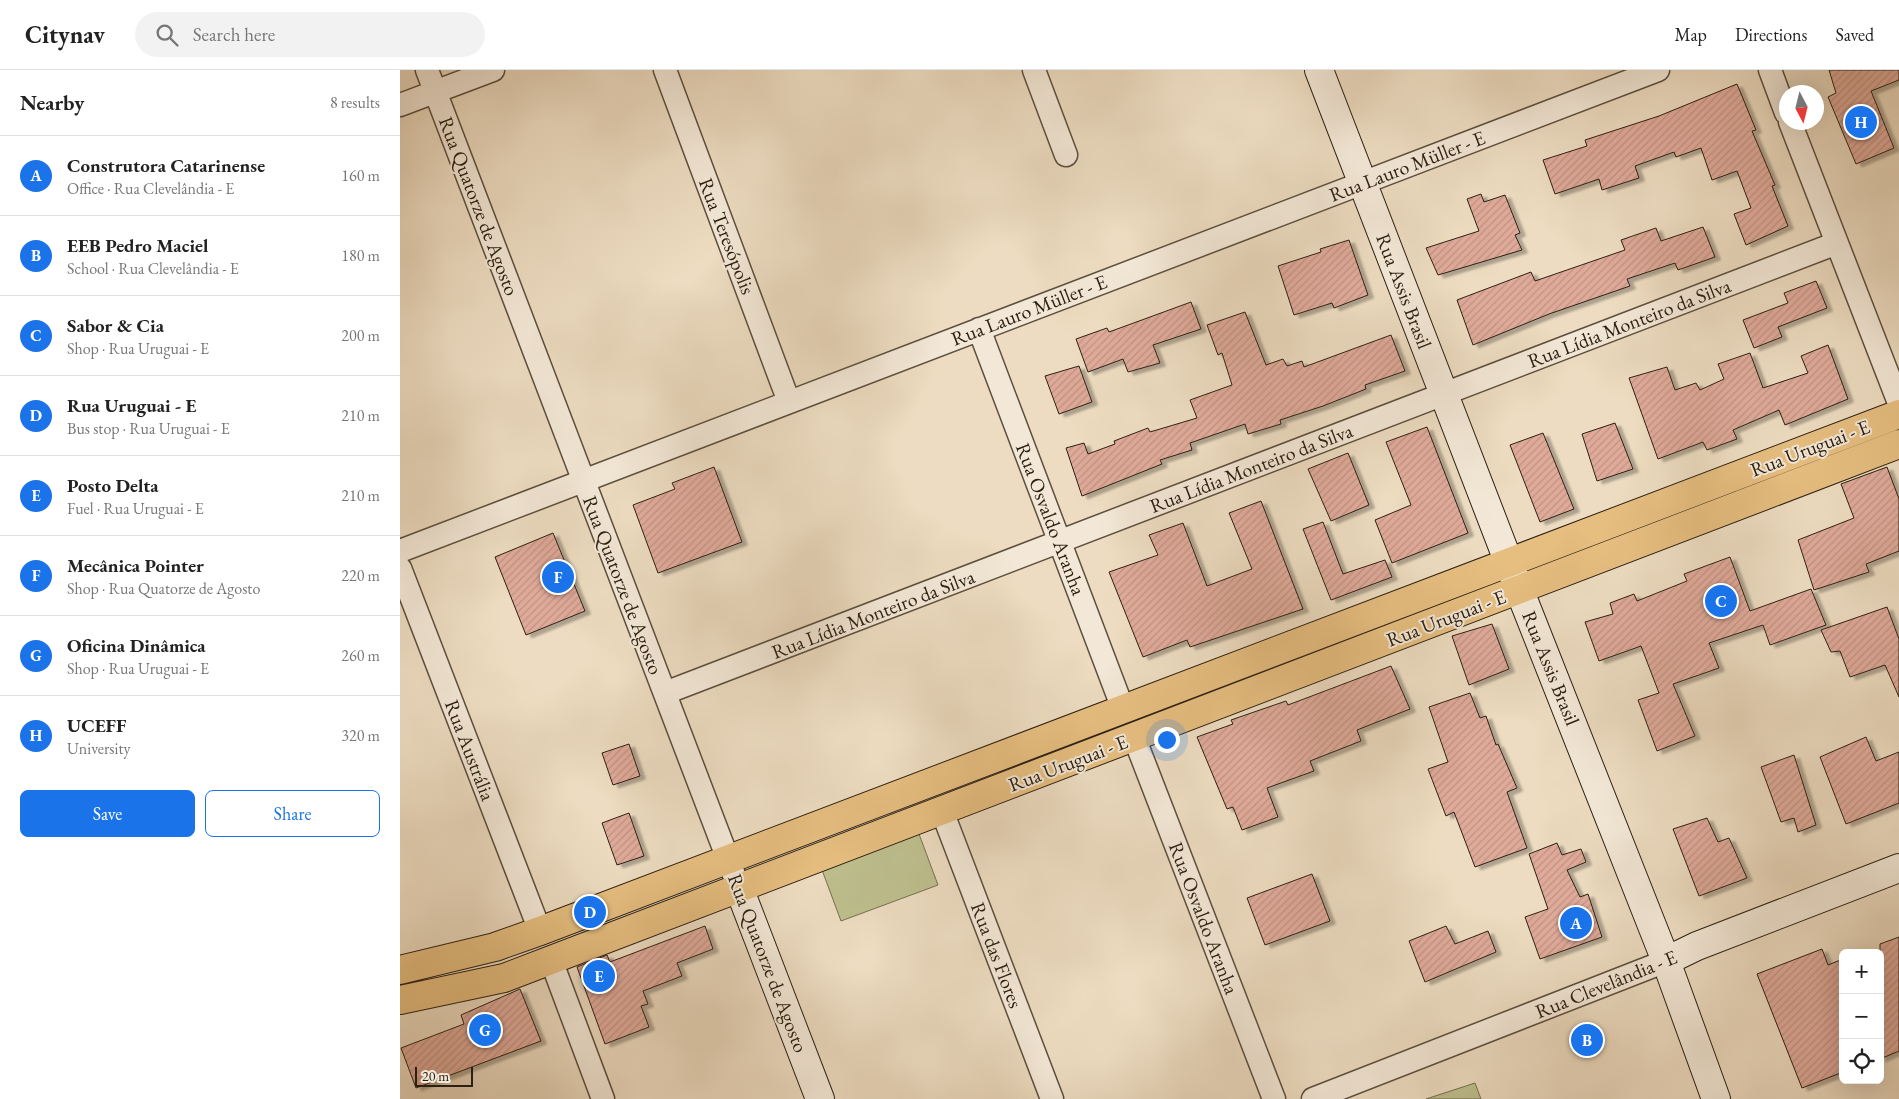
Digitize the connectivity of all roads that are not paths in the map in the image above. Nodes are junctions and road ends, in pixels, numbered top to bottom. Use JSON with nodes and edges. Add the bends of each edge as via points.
{"nodes":[{"id":1,"x":427,"y":70,"type":"edge"},
{"id":2,"x":493,"y":70,"type":"edge"},
{"id":3,"x":665,"y":70,"type":"edge"},
{"id":4,"x":1034,"y":70,"type":"edge"},
{"id":5,"x":1319,"y":70,"type":"edge"},
{"id":6,"x":1658,"y":70,"type":"edge"},
{"id":7,"x":1770,"y":70,"type":"edge"},
{"id":8,"x":436,"y":92,"type":"junction"},
{"id":9,"x":1779,"y":94,"type":"edge"},
{"id":10,"x":400,"y":106,"type":"edge"},
{"id":11,"x":1793,"y":130,"type":"edge"},
{"id":12,"x":1066,"y":155,"type":"dead end"},
{"id":13,"x":1363,"y":183,"type":"junction"},
{"id":14,"x":1837,"y":243,"type":"junction"},
{"id":15,"x":979,"y":329,"type":"junction"},
{"id":16,"x":1444,"y":394,"type":"junction"},
{"id":17,"x":789,"y":402,"type":"junction"},
{"id":18,"x":1899,"y":403,"type":"edge"},
{"id":19,"x":1899,"y":414,"type":"edge"},
{"id":20,"x":1899,"y":444,"type":"edge"},
{"id":21,"x":584,"y":480,"type":"junction"},
{"id":22,"x":1060,"y":542,"type":"junction"},
{"id":23,"x":400,"y":551,"type":"edge"},
{"id":24,"x":1509,"y":562,"type":"junction"},
{"id":25,"x":400,"y":568,"type":"edge"},
{"id":26,"x":1520,"y":590,"type":"junction"},
{"id":27,"x":665,"y":693,"type":"junction"},
{"id":28,"x":1123,"y":709,"type":"junction"},
{"id":29,"x":1134,"y":737,"type":"junction"},
{"id":30,"x":942,"y":811,"type":"junction"},
{"id":31,"x":728,"y":859,"type":"junction"},
{"id":32,"x":1899,"y":868,"type":"edge"},
{"id":33,"x":739,"y":888,"type":"junction"},
{"id":34,"x":540,"y":931,"type":"junction"},
{"id":35,"x":551,"y":960,"type":"junction"},
{"id":36,"x":1666,"y":961,"type":"junction"},
{"id":37,"x":400,"y":970,"type":"edge"},
{"id":38,"x":400,"y":1000,"type":"edge"},
{"id":39,"x":603,"y":1099,"type":"edge"},
{"id":40,"x":820,"y":1099,"type":"edge"},
{"id":41,"x":1052,"y":1099,"type":"edge"},
{"id":42,"x":1274,"y":1099,"type":"edge"},
{"id":43,"x":1312,"y":1099,"type":"edge"},
{"id":44,"x":1716,"y":1099,"type":"edge"}],
"edges":[{"from":1,"to":8,"type":"street","name":"Rua Quatorze de Agosto"},
{"from":2,"to":8,"type":"street"},
{"from":3,"to":17,"type":"street","name":"Rua Teresópolis"},
{"from":4,"to":12,"type":"street"},
{"from":5,"to":13,"type":"street","name":"Rua Assis Brasil"},
{"from":6,"to":13,"type":"street","name":"Rua Lauro Müller - E"},
{"from":7,"to":9,"type":"street"},
{"from":8,"to":10,"type":"street"},
{"from":8,"to":21,"type":"street","name":"Rua Quatorze de Agosto"},
{"from":11,"to":14,"type":"street"},
{"from":13,"to":15,"type":"street","name":"Rua Lauro Müller - E"},
{"from":13,"to":16,"type":"street","name":"Rua Assis Brasil"},
{"from":14,"to":16,"type":"street","name":"Rua Lídia Monteiro da Silva"},
{"from":14,"to":18,"type":"street"},
{"from":15,"to":17,"type":"street","name":"Rua Lauro Müller - E"},
{"from":15,"to":22,"type":"street","name":"Rua Osvaldo Aranha"},
{"from":16,"to":22,"type":"street","name":"Rua Lídia Monteiro da Silva"},
{"from":16,"to":24,"type":"street","name":"Rua Assis Brasil"},
{"from":17,"to":21,"type":"street","name":"Rua Lauro Müller - E"},
{"from":19,"to":24,"type":"main road","name":"Rua Uruguai - E"},
{"from":20,"to":26,"type":"main road","name":"Rua Uruguai - E"},
{"from":21,"to":23,"type":"street","name":"Rua Lauro Müller - E"},
{"from":21,"to":27,"type":"street","name":"Rua Quatorze de Agosto"},
{"from":22,"to":27,"type":"street","name":"Rua Lídia Monteiro da Silva"},
{"from":22,"to":28,"type":"street","name":"Rua Osvaldo Aranha"},
{"from":24,"to":26,"type":"street","name":"Rua Assis Brasil"},
{"from":24,"to":28,"type":"main road","name":"Rua Uruguai - E"},
{"from":25,"to":34,"type":"street","name":"Rua Austrália"},
{"from":26,"to":29,"type":"main road","name":"Rua Uruguai - E"},
{"from":26,"to":36,"type":"street","name":"Rua Assis Brasil"},
{"from":27,"to":31,"type":"street","name":"Rua Quatorze de Agosto"},
{"from":28,"to":31,"type":"main road","name":"Rua Uruguai - E"},
{"from":29,"to":30,"type":"main road","name":"Rua Uruguai - E"},
{"from":29,"to":42,"type":"street","name":"Rua Osvaldo Aranha"},
{"from":30,"to":33,"type":"main road","name":"Rua Uruguai - E"},
{"from":30,"to":41,"type":"street","name":"Rua das Flores"},
{"from":31,"to":33,"type":"street","name":"Rua Quatorze de Agosto"},
{"from":31,"to":34,"type":"main road","name":"Rua Uruguai - E"},
{"from":32,"to":36,"type":"street","name":"Rua Clevelândia - E"},
{"from":33,"to":35,"type":"main road","name":"Rua Uruguai - E"},
{"from":33,"to":40,"type":"street","name":"Rua Quatorze de Agosto"},
{"from":34,"to":37,"type":"main road","name":"Rua Uruguai - E","via":[[478,952]]},
{"from":35,"to":38,"type":"main road","name":"Rua Uruguai - E","via":[[504,978]]},
{"from":35,"to":39,"type":"street"},
{"from":36,"to":43,"type":"street","name":"Rua Clevelândia - E"},
{"from":36,"to":44,"type":"street","name":"Rua Assis Brasil"}]}
